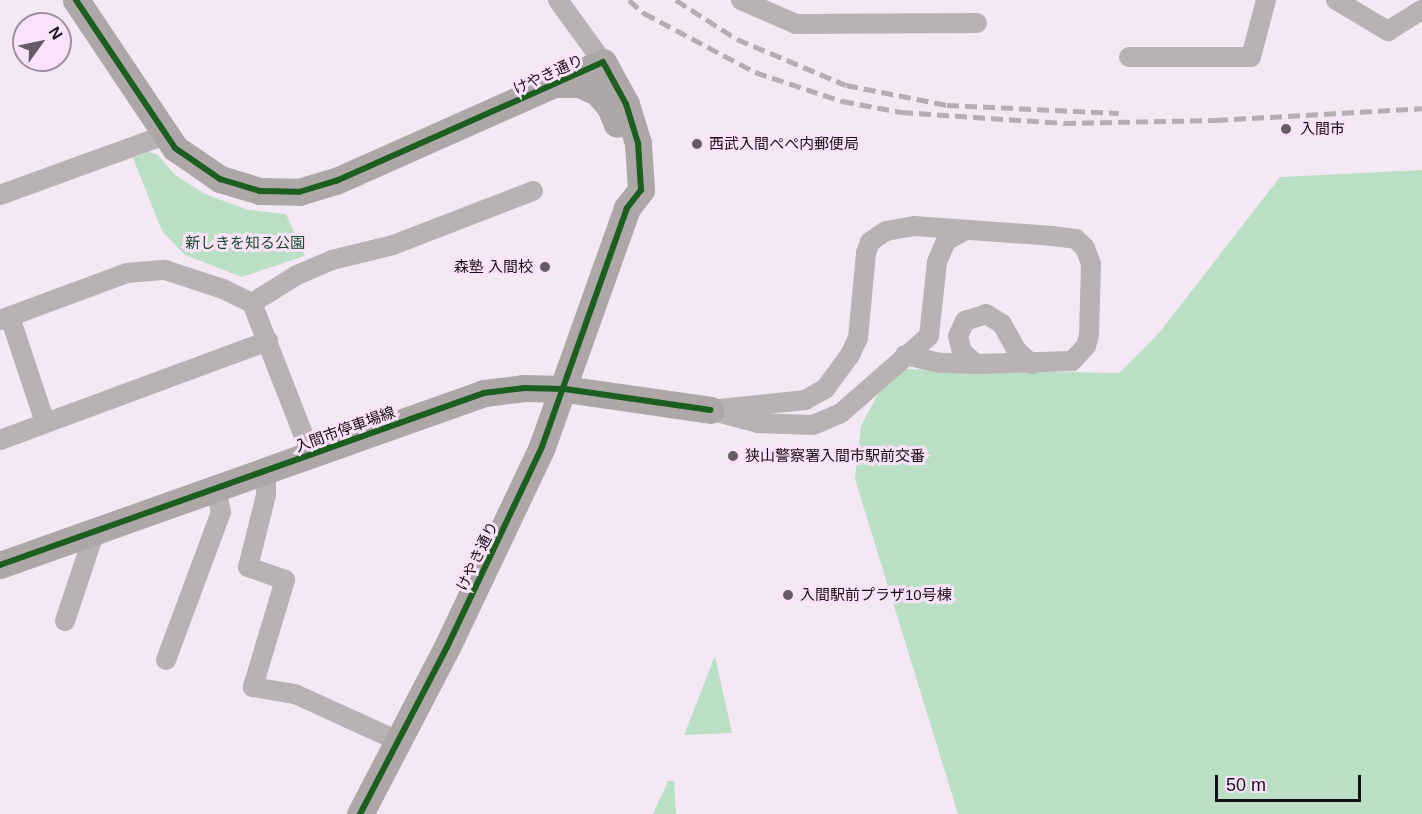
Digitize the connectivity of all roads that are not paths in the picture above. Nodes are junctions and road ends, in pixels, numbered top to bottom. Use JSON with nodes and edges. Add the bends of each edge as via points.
{"nodes":[{"id":1,"x":76,"y":0,"type":"edge"},
{"id":2,"x":558,"y":0,"type":"edge"},
{"id":3,"x":741,"y":0,"type":"edge"},
{"id":4,"x":1266,"y":0,"type":"edge"},
{"id":5,"x":1336,"y":0,"type":"edge"},
{"id":6,"x":1422,"y":10,"type":"edge"},
{"id":7,"x":976,"y":23,"type":"dead end"},
{"id":8,"x":1129,"y":57,"type":"dead end"},
{"id":9,"x":603,"y":62,"type":"junction"},
{"id":10,"x":544,"y":88,"type":"junction"},
{"id":11,"x":165,"y":135,"type":"junction"},
{"id":12,"x":533,"y":191,"type":"dead end"},
{"id":13,"x":0,"y":195,"type":"edge"},
{"id":14,"x":627,"y":208,"type":"junction"},
{"id":15,"x":914,"y":226,"type":"junction"},
{"id":16,"x":966,"y":230,"type":"junction"},
{"id":17,"x":937,"y":262,"type":"junction"},
{"id":18,"x":252,"y":303,"type":"junction"},
{"id":19,"x":5,"y":318,"type":"edge"},
{"id":20,"x":268,"y":341,"type":"junction"},
{"id":21,"x":905,"y":355,"type":"junction"},
{"id":22,"x":976,"y":364,"type":"junction"},
{"id":23,"x":1032,"y":364,"type":"junction"},
{"id":24,"x":566,"y":389,"type":"junction"},
{"id":25,"x":710,"y":410,"type":"junction"},
{"id":26,"x":45,"y":422,"type":"junction"},
{"id":27,"x":0,"y":440,"type":"edge"},
{"id":28,"x":310,"y":454,"type":"junction"},
{"id":29,"x":266,"y":471,"type":"junction"},
{"id":30,"x":216,"y":489,"type":"junction"},
{"id":31,"x":94,"y":534,"type":"junction"},
{"id":32,"x":0,"y":565,"type":"edge"},
{"id":33,"x":65,"y":621,"type":"dead end"},
{"id":34,"x":166,"y":660,"type":"dead end"},
{"id":35,"x":398,"y":741,"type":"junction"},
{"id":36,"x":360,"y":814,"type":"edge"}],
"edges":[{"from":1,"to":11,"type":"street","name":"けやき通り"},
{"from":2,"to":9,"type":"street"},
{"from":3,"to":7,"type":"street","via":[[796,24]]},
{"from":4,"to":8,"type":"street","via":[[1251,57]]},
{"from":5,"to":6,"type":"street","via":[[1388,31]]},
{"from":9,"to":10,"type":"street","name":"けやき通り"},
{"from":9,"to":14,"type":"street","name":"けやき通り","via":[[626,104],[638,143],[640,190]]},
{"from":10,"to":11,"type":"street","name":"けやき通り","via":[[364,170],[299,192],[260,191],[220,178],[188,160]]},
{"from":10,"to":14,"type":"street","name":"けやき通り","via":[[579,84],[604,98],[621,143]]},
{"from":11,"to":13,"type":"street"},
{"from":12,"to":18,"type":"street","via":[[393,246],[332,260],[297,275]]},
{"from":14,"to":24,"type":"street","name":"けやき通り"},
{"from":15,"to":16,"type":"street"},
{"from":15,"to":17,"type":"street","via":[[929,238]]},
{"from":15,"to":25,"type":"street","via":[[886,231],[870,242],[858,338],[825,389],[805,400]]},
{"from":16,"to":17,"type":"street","via":[[946,241]]},
{"from":16,"to":23,"type":"street","via":[[1069,237],[1082,243],[1089,256],[1086,346],[1072,361]]},
{"from":17,"to":21,"type":"street","via":[[933,328]]},
{"from":18,"to":19,"type":"street","via":[[190,276],[154,271],[127,273]]},
{"from":18,"to":20,"type":"street"},
{"from":19,"to":26,"type":"street"},
{"from":20,"to":26,"type":"street"},
{"from":20,"to":28,"type":"street"},
{"from":21,"to":22,"type":"street","via":[[940,363]]},
{"from":21,"to":25,"type":"street","via":[[841,413],[813,425],[759,423]]},
{"from":22,"to":23,"type":"street"},
{"from":22,"to":23,"type":"street","via":[[962,352],[958,336],[965,321],[986,314],[1002,324],[1017,351]]},
{"from":24,"to":25,"type":"street","name":"入間市停車場線"},
{"from":24,"to":28,"type":"street","name":"入間市停車場線","via":[[523,387],[484,393]]},
{"from":24,"to":35,"type":"street","name":"けやき通り","via":[[521,493]]},
{"from":26,"to":27,"type":"street"},
{"from":28,"to":29,"type":"street","name":"入間市停車場線"},
{"from":29,"to":30,"type":"street","name":"入間市停車場線"},
{"from":29,"to":35,"type":"street","via":[[266,495],[248,567],[285,580],[253,687],[295,694]]},
{"from":30,"to":31,"type":"street","name":"入間市停車場線"},
{"from":30,"to":34,"type":"street","via":[[221,512]]},
{"from":31,"to":32,"type":"street","name":"入間市停車場線"},
{"from":31,"to":33,"type":"street"},
{"from":35,"to":36,"type":"street","name":"けやき通り"}]}
